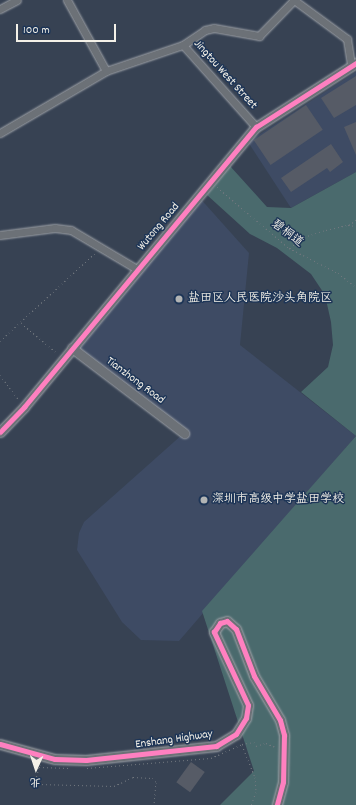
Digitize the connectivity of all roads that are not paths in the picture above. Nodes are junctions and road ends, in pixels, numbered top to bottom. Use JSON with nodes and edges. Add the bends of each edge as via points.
{"nodes":[{"id":1,"x":17,"y":0,"type":"edge"},
{"id":2,"x":67,"y":0,"type":"edge"},
{"id":3,"x":294,"y":0,"type":"edge"},
{"id":4,"x":0,"y":9,"type":"edge"},
{"id":5,"x":183,"y":45,"type":"junction"},
{"id":6,"x":353,"y":64,"type":"edge"},
{"id":7,"x":106,"y":71,"type":"junction"},
{"id":8,"x":256,"y":127,"type":"junction"},
{"id":9,"x":0,"y":133,"type":"edge"},
{"id":10,"x":0,"y":235,"type":"edge"},
{"id":11,"x":137,"y":269,"type":"junction"},
{"id":12,"x":72,"y":348,"type":"junction"},
{"id":13,"x":0,"y":432,"type":"edge"},
{"id":14,"x":184,"y":433,"type":"dead end"},
{"id":15,"x":0,"y":744,"type":"edge"},
{"id":16,"x":277,"y":805,"type":"edge"}],
"edges":[{"from":1,"to":4,"type":"street"},
{"from":2,"to":7,"type":"street"},
{"from":3,"to":5,"type":"street","via":[[260,36],[214,28],[205,30]]},
{"from":3,"to":6,"type":"street","via":[[346,39]]},
{"from":5,"to":7,"type":"street","name":"Jingtou West Street"},
{"from":5,"to":8,"type":"street","name":"Jingtou West Street"},
{"from":6,"to":8,"type":"street","name":"Wutong Road"},
{"from":7,"to":9,"type":"street","name":"Jingtou West Street"},
{"from":8,"to":11,"type":"street","name":"Wutong Road"},
{"from":10,"to":11,"type":"street","via":[[55,228],[79,233]]},
{"from":11,"to":12,"type":"street","name":"Wutong Road"},
{"from":12,"to":13,"type":"street","name":"Wutong Road"},
{"from":12,"to":14,"type":"street","name":"Tianzhong Road"},
{"from":15,"to":16,"type":"street","name":"Enshang Highway","via":[[55,759],[86,760],[216,746],[236,734],[246,718],[248,705],[214,632],[220,623],[227,621],[236,629],[254,676],[280,720],[284,735],[283,782]]}]}
